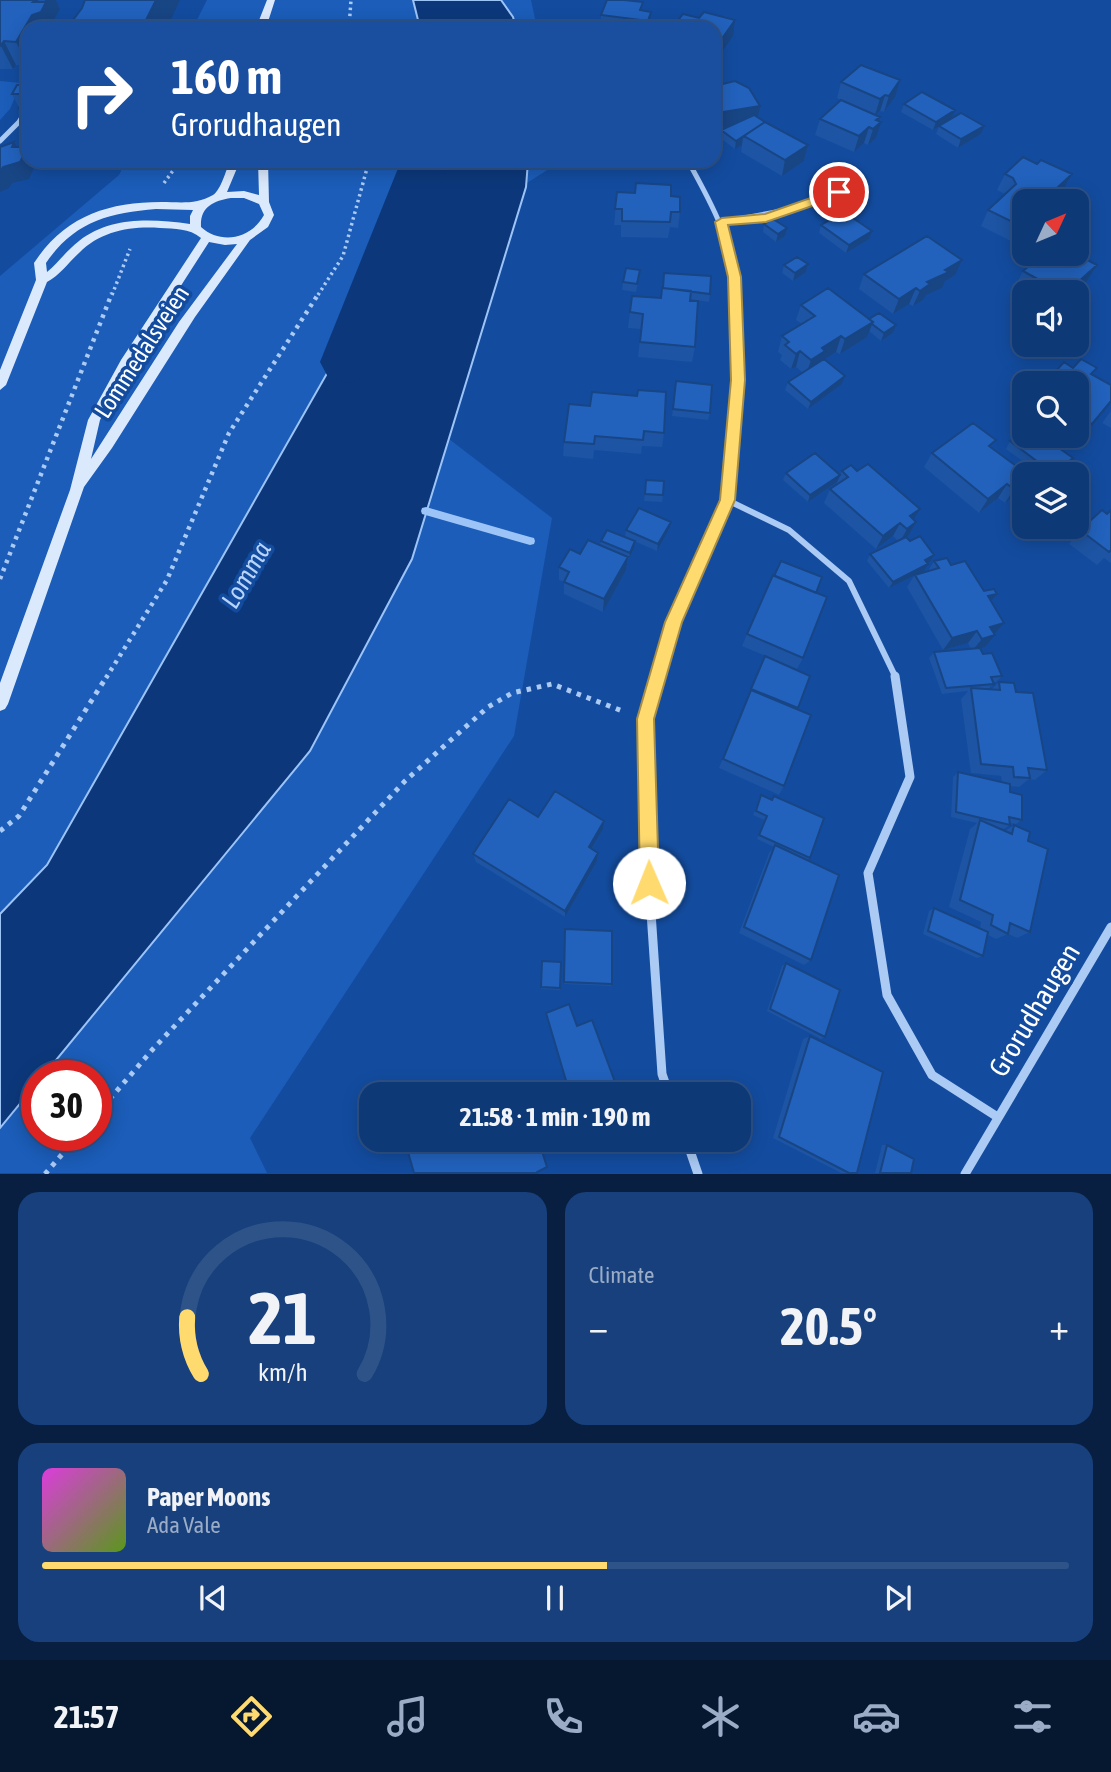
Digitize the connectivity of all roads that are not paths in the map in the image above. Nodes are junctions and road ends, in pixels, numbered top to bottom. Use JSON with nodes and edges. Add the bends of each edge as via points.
{"nodes":[{"id":1,"x":271,"y":0,"type":"edge"},
{"id":2,"x":264,"y":21,"type":"edge"},
{"id":3,"x":21,"y":119,"type":"edge"},
{"id":4,"x":0,"y":141,"type":"edge"},
{"id":5,"x":232,"y":168,"type":"edge"},
{"id":6,"x":263,"y":168,"type":"edge"},
{"id":7,"x":692,"y":168,"type":"edge"},
{"id":8,"x":858,"y":184,"type":"dead end"},
{"id":9,"x":220,"y":196,"type":"junction"},
{"id":10,"x":264,"y":202,"type":"junction"},
{"id":11,"x":202,"y":206,"type":"junction"},
{"id":12,"x":722,"y":222,"type":"junction"},
{"id":13,"x":197,"y":228,"type":"junction"},
{"id":14,"x":207,"y":237,"type":"junction"},
{"id":15,"x":246,"y":238,"type":"junction"},
{"id":16,"x":42,"y":280,"type":"junction"},
{"id":17,"x":0,"y":385,"type":"edge"},
{"id":18,"x":77,"y":490,"type":"junction"},
{"id":19,"x":727,"y":500,"type":"junction"},
{"id":20,"x":0,"y":704,"type":"edge"},
{"id":21,"x":1111,"y":927,"type":"edge"},
{"id":22,"x":665,"y":1082,"type":"edge"},
{"id":23,"x":996,"y":1116,"type":"junction"},
{"id":24,"x":690,"y":1152,"type":"edge"},
{"id":25,"x":698,"y":1174,"type":"edge"},
{"id":26,"x":965,"y":1174,"type":"edge"}],
"edges":[{"from":1,"to":2,"type":"main road"},
{"from":3,"to":4,"type":"street"},
{"from":5,"to":9,"type":"main road"},
{"from":6,"to":10,"type":"main road"},
{"from":7,"to":12,"type":"street"},
{"from":8,"to":12,"type":"street","via":[[802,208],[766,218]]},
{"from":9,"to":10,"type":"main road","via":[[240,193]]},
{"from":9,"to":11,"type":"main road"},
{"from":10,"to":15,"type":"main road","via":[[267,221]]},
{"from":11,"to":13,"type":"main road","via":[[195,216]]},
{"from":11,"to":16,"type":"main road","via":[[149,204],[106,212],[64,233],[40,263]]},
{"from":12,"to":19,"type":"street","via":[[735,277],[738,380]]},
{"from":13,"to":14,"type":"main road"},
{"from":13,"to":16,"type":"main road","via":[[140,223],[115,227],[85,241],[57,272]]},
{"from":14,"to":15,"type":"main road","via":[[225,241]]},
{"from":14,"to":18,"type":"main road","name":"Lommedalsveien","via":[[125,363],[94,420]]},
{"from":15,"to":18,"type":"main road","name":"Lommedalsveien","via":[[147,378],[121,427]]},
{"from":16,"to":17,"type":"main road"},
{"from":18,"to":20,"type":"main road","name":"Lommedalsveien"},
{"from":19,"to":22,"type":"street","via":[[674,622],[645,719],[649,883]]},
{"from":19,"to":23,"type":"street","name":"Grorudhaugen","via":[[789,530],[849,581],[898,682],[910,777],[868,873],[887,995],[932,1075]]},
{"from":21,"to":23,"type":"street","name":"Grorudhaugen"},
{"from":23,"to":26,"type":"street","name":"Grorudhaugen"},
{"from":24,"to":25,"type":"street"}]}
